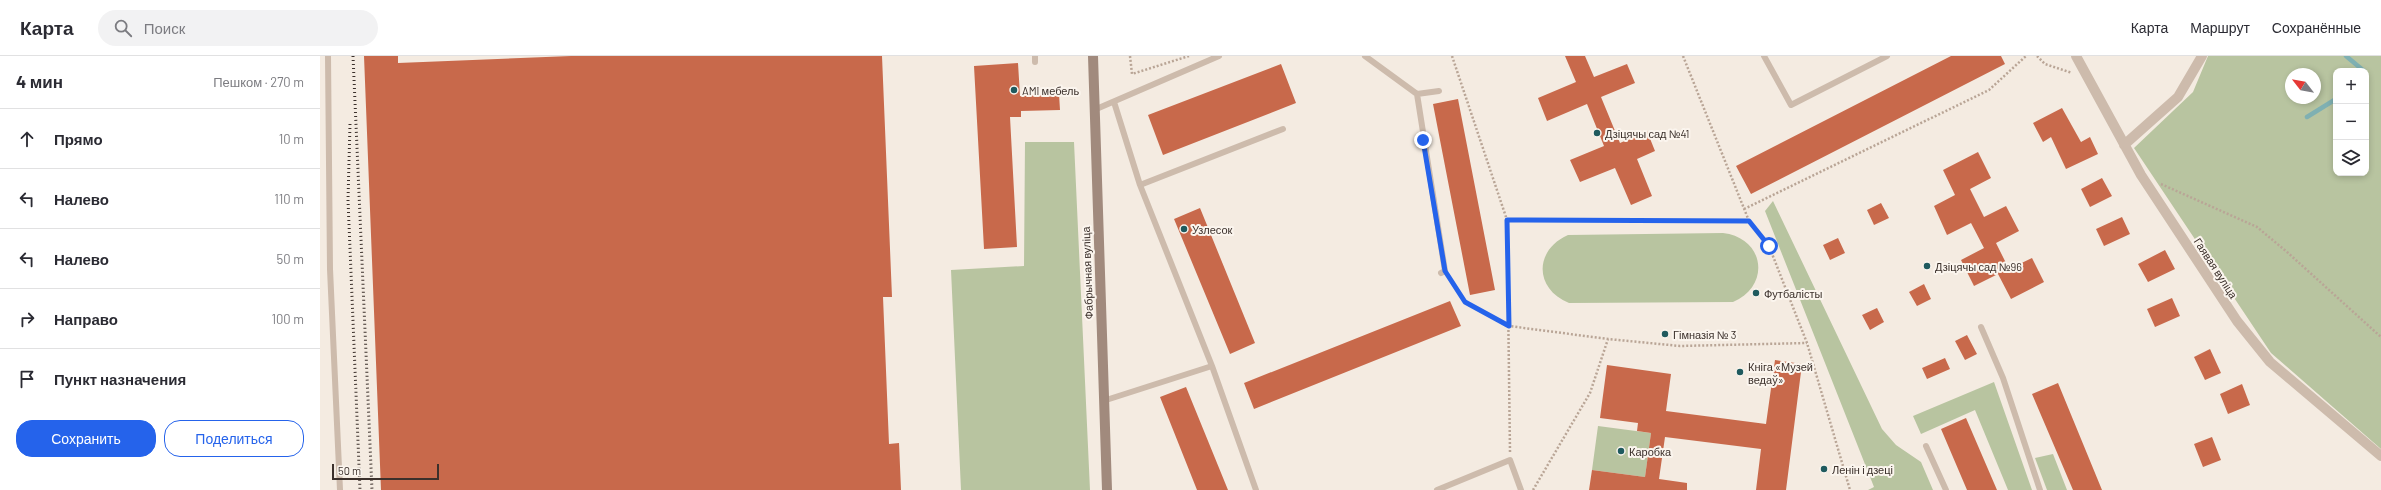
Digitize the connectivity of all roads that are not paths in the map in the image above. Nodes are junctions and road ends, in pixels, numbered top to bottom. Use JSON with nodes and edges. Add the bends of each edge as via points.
{"nodes":[{"id":1,"x":328,"y":56,"type":"edge"},
{"id":2,"x":1093,"y":56,"type":"edge"},
{"id":3,"x":1219,"y":56,"type":"edge"},
{"id":4,"x":1365,"y":56,"type":"edge"},
{"id":5,"x":1764,"y":56,"type":"edge"},
{"id":6,"x":1887,"y":56,"type":"edge"},
{"id":7,"x":2076,"y":56,"type":"edge"},
{"id":8,"x":2202,"y":56,"type":"edge"},
{"id":9,"x":1439,"y":91,"type":"dead end"},
{"id":10,"x":1417,"y":94,"type":"junction"},
{"id":11,"x":1114,"y":102,"type":"junction"},
{"id":12,"x":1094,"y":110,"type":"junction"},
{"id":13,"x":1284,"y":129,"type":"dead end"},
{"id":14,"x":2124,"y":145,"type":"junction"},
{"id":15,"x":1140,"y":185,"type":"junction"},
{"id":16,"x":1443,"y":272,"type":"road end"},
{"id":17,"x":1981,"y":327,"type":"dead end"},
{"id":18,"x":1212,"y":366,"type":"junction"},
{"id":19,"x":1103,"y":401,"type":"junction"},
{"id":20,"x":1926,"y":446,"type":"dead end"},
{"id":21,"x":2381,"y":456,"type":"edge"},
{"id":22,"x":340,"y":490,"type":"edge"},
{"id":23,"x":1107,"y":490,"type":"edge"},
{"id":24,"x":1256,"y":490,"type":"edge"},
{"id":25,"x":1437,"y":490,"type":"edge"},
{"id":26,"x":1521,"y":490,"type":"edge"},
{"id":27,"x":1946,"y":490,"type":"edge"},
{"id":28,"x":2040,"y":490,"type":"edge"}],
"edges":[{"from":1,"to":22,"type":"lane","via":[[330,269]]},
{"from":2,"to":12,"type":"main road","name":"Фабрычная вуліца"},
{"from":3,"to":11,"type":"lane"},
{"from":4,"to":10,"type":"lane"},
{"from":5,"to":6,"type":"lane","via":[[1791,105]]},
{"from":7,"to":14,"type":"street","name":"Гаявая вуліца"},
{"from":8,"to":14,"type":"street","via":[[2178,97]]},
{"from":9,"to":10,"type":"lane"},
{"from":10,"to":16,"type":"lane"},
{"from":11,"to":12,"type":"lane"},
{"from":11,"to":15,"type":"lane"},
{"from":12,"to":19,"type":"main road","name":"Фабрычная вуліца"},
{"from":13,"to":15,"type":"lane"},
{"from":14,"to":21,"type":"street","name":"Гаявая вуліца","via":[[2237,321],[2270,362]]},
{"from":15,"to":18,"type":"lane"},
{"from":17,"to":28,"type":"lane","via":[[2003,378]]},
{"from":18,"to":19,"type":"lane"},
{"from":18,"to":24,"type":"lane"},
{"from":19,"to":23,"type":"main road","name":"Фабрычная вуліца"},
{"from":20,"to":27,"type":"lane"},
{"from":25,"to":26,"type":"lane","via":[[1510,460]]}]}
